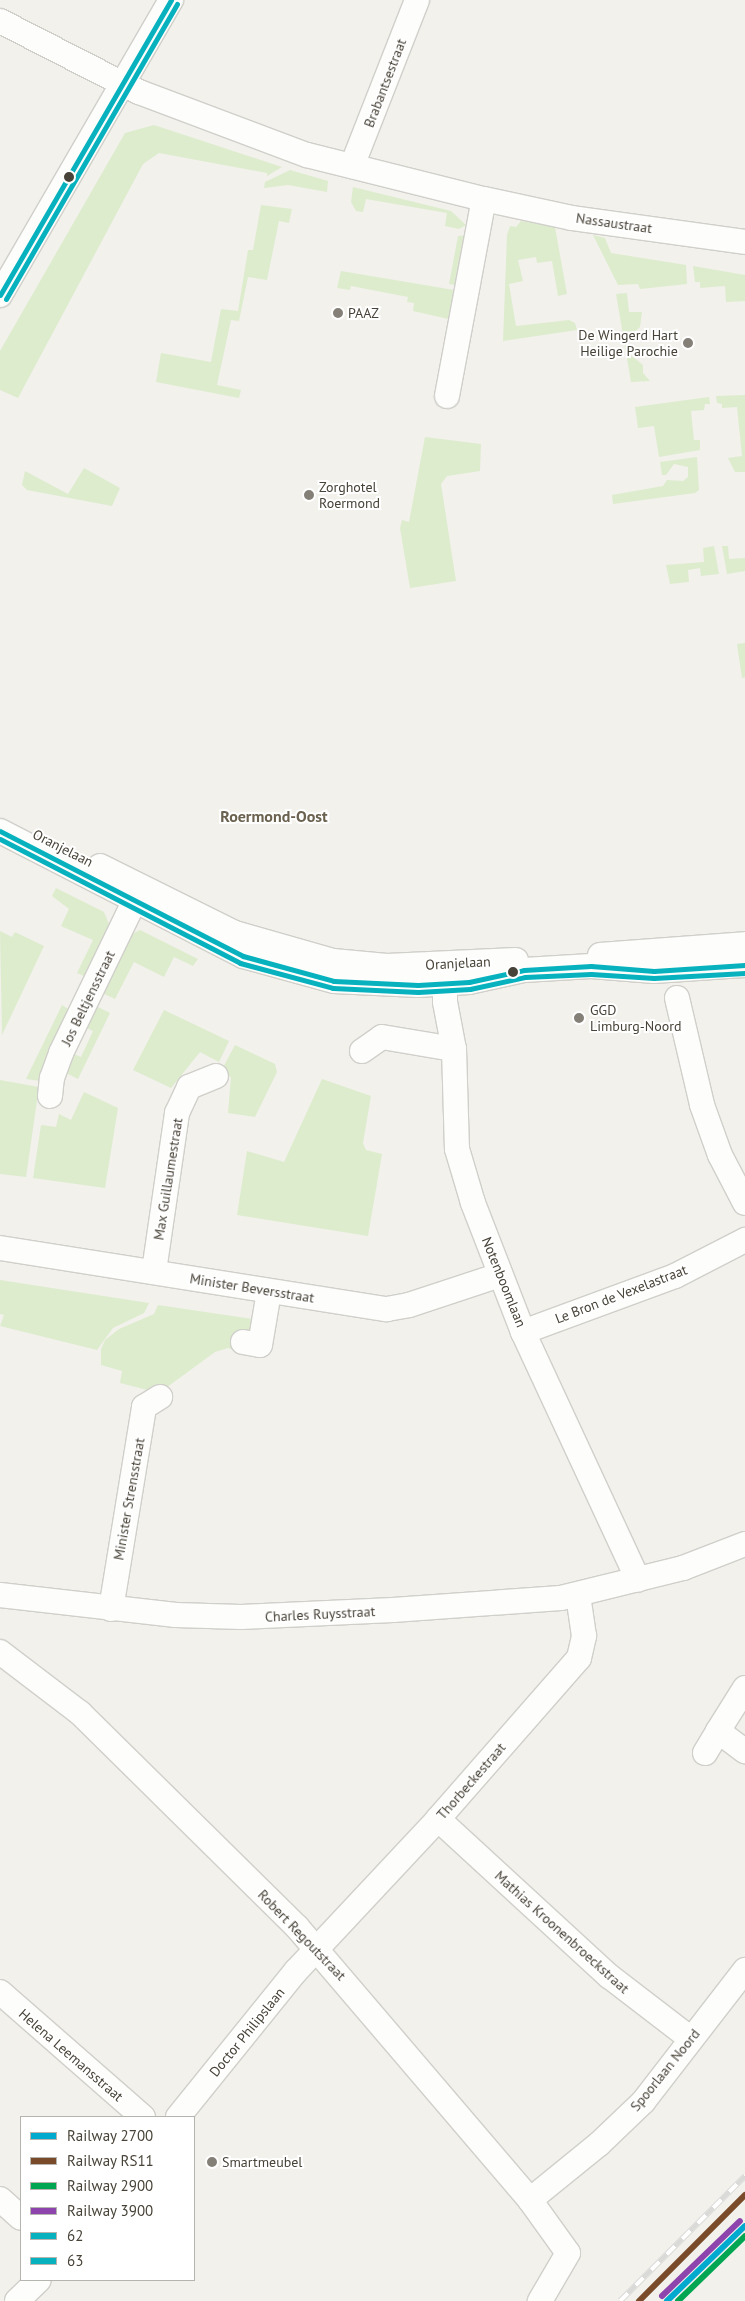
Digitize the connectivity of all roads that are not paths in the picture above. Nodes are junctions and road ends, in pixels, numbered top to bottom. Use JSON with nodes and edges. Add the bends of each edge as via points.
{"nodes":[{"id":1,"x":170,"y":0,"type":"edge"},
{"id":2,"x":417,"y":0,"type":"edge"},
{"id":3,"x":0,"y":21,"type":"edge"},
{"id":4,"x":122,"y":84,"type":"junction"},
{"id":5,"x":352,"y":166,"type":"junction"},
{"id":6,"x":484,"y":199,"type":"junction"},
{"id":7,"x":745,"y":242,"type":"edge"},
{"id":8,"x":0,"y":295,"type":"edge"},
{"id":9,"x":447,"y":396,"type":"dead end"},
{"id":10,"x":0,"y":815,"type":"edge"},
{"id":11,"x":0,"y":831,"type":"edge"},
{"id":12,"x":134,"y":902,"type":"junction"},
{"id":13,"x":745,"y":944,"type":"edge"},
{"id":14,"x":259,"y":952,"type":"junction"},
{"id":15,"x":745,"y":965,"type":"edge"},
{"id":16,"x":445,"y":973,"type":"junction"},
{"id":17,"x":677,"y":998,"type":"dead end"},
{"id":18,"x":454,"y":1049,"type":"junction"},
{"id":19,"x":362,"y":1052,"type":"dead end"},
{"id":20,"x":216,"y":1076,"type":"dead end"},
{"id":21,"x":50,"y":1096,"type":"dead end"},
{"id":22,"x":745,"y":1203,"type":"edge"},
{"id":23,"x":745,"y":1240,"type":"edge"},
{"id":24,"x":0,"y":1248,"type":"edge"},
{"id":25,"x":154,"y":1272,"type":"junction"},
{"id":26,"x":500,"y":1275,"type":"junction"},
{"id":27,"x":269,"y":1292,"type":"junction"},
{"id":28,"x":523,"y":1332,"type":"junction"},
{"id":29,"x":243,"y":1342,"type":"dead end"},
{"id":30,"x":160,"y":1397,"type":"dead end"},
{"id":31,"x":745,"y":1544,"type":"edge"},
{"id":32,"x":638,"y":1580,"type":"junction"},
{"id":33,"x":578,"y":1594,"type":"junction"},
{"id":34,"x":0,"y":1595,"type":"edge"},
{"id":35,"x":111,"y":1609,"type":"junction"},
{"id":36,"x":0,"y":1652,"type":"edge"},
{"id":37,"x":745,"y":1688,"type":"edge"},
{"id":38,"x":718,"y":1730,"type":"junction"},
{"id":39,"x":745,"y":1751,"type":"edge"},
{"id":40,"x":705,"y":1753,"type":"dead end"},
{"id":41,"x":438,"y":1819,"type":"junction"},
{"id":42,"x":318,"y":1949,"type":"junction"},
{"id":43,"x":745,"y":1970,"type":"edge"},
{"id":44,"x":0,"y":1992,"type":"edge"},
{"id":45,"x":691,"y":2040,"type":"junction"},
{"id":46,"x":142,"y":2116,"type":"edge"},
{"id":47,"x":179,"y":2116,"type":"edge"},
{"id":48,"x":0,"y":2199,"type":"edge"},
{"id":49,"x":530,"y":2200,"type":"junction"},
{"id":50,"x":20,"y":2217,"type":"edge"},
{"id":51,"x":39,"y":2281,"type":"edge"},
{"id":52,"x":17,"y":2301,"type":"edge"},
{"id":53,"x":540,"y":2301,"type":"edge"}],
"edges":[{"from":1,"to":4,"type":"street"},
{"from":2,"to":5,"type":"street","name":"Brabantsestraat"},
{"from":3,"to":4,"type":"street","name":"Nassaustraat"},
{"from":4,"to":5,"type":"street","name":"Nassaustraat","via":[[257,138]]},
{"from":4,"to":8,"type":"street"},
{"from":5,"to":6,"type":"street","name":"Nassaustraat"},
{"from":6,"to":7,"type":"street","name":"Nassaustraat","via":[[572,218]]},
{"from":6,"to":9,"type":"street"},
{"from":10,"to":14,"type":"street","name":"Oranjelaan","via":[[235,933]]},
{"from":11,"to":12,"type":"street","name":"Oranjelaan"},
{"from":12,"to":14,"type":"street","name":"Oranjelaan"},
{"from":12,"to":21,"type":"street","name":"Jos Beltjensstraat","via":[[61,1053],[52,1078]]},
{"from":13,"to":16,"type":"street","name":"Oranjelaan"},
{"from":14,"to":16,"type":"street","name":"Oranjelaan"},
{"from":15,"to":16,"type":"street","name":"Oranjelaan","via":[[654,971],[582,966],[524,970],[469,982]]},
{"from":16,"to":18,"type":"street","name":"Notenboomlaan","via":[[445,1002]]},
{"from":17,"to":22,"type":"street","via":[[702,1105],[720,1155]]},
{"from":18,"to":19,"type":"street","via":[[382,1037]]},
{"from":18,"to":26,"type":"street","name":"Notenboomlaan","via":[[458,1150]]},
{"from":20,"to":25,"type":"street","name":"Max Guillaumestraat","via":[[189,1087],[177,1113]]},
{"from":23,"to":28,"type":"street","name":"Le Bron de Vexelastraat","via":[[675,1276]]},
{"from":24,"to":25,"type":"street","name":"Minister Beversstraat"},
{"from":25,"to":27,"type":"street","name":"Minister Beversstraat"},
{"from":26,"to":27,"type":"street","name":"Minister Beversstraat","via":[[409,1305],[387,1309]]},
{"from":26,"to":28,"type":"street","name":"Notenboomlaan"},
{"from":27,"to":29,"type":"street","via":[[260,1345]]},
{"from":28,"to":32,"type":"street","name":"Notenboomlaan"},
{"from":30,"to":35,"type":"street","name":"Minister Strensstraat","via":[[144,1408]]},
{"from":31,"to":32,"type":"street","name":"Charles Ruysstraat","via":[[683,1568]]},
{"from":32,"to":33,"type":"street","name":"Charles Ruysstraat"},
{"from":33,"to":35,"type":"street","name":"Charles Ruysstraat","via":[[393,1610],[241,1617]]},
{"from":33,"to":41,"type":"street","name":"Thorbeckestraat","via":[[584,1636],[579,1658]]},
{"from":34,"to":35,"type":"street","name":"Charles Ruysstraat"},
{"from":36,"to":42,"type":"street","name":"Robert Regoutstraat","via":[[80,1713]]},
{"from":37,"to":38,"type":"street"},
{"from":38,"to":39,"type":"street"},
{"from":38,"to":40,"type":"street"},
{"from":41,"to":42,"type":"street","name":"Thorbeckestraat"},
{"from":41,"to":45,"type":"street","name":"Mathias Kroonenbroeckstraat","via":[[609,1976]]},
{"from":42,"to":47,"type":"street","name":"Doctor Philipslaan"},
{"from":42,"to":49,"type":"street","name":"Robert Regoutstraat"},
{"from":43,"to":45,"type":"street","name":"Spoorlaan Noord"},
{"from":44,"to":46,"type":"street","name":"Helena Leemansstraat"},
{"from":45,"to":49,"type":"street","name":"Spoorlaan Noord","via":[[643,2102],[599,2144]]},
{"from":48,"to":50,"type":"street"},
{"from":49,"to":53,"type":"street","name":"Robert Regoutstraat","via":[[568,2253]]},
{"from":51,"to":52,"type":"street"}]}
